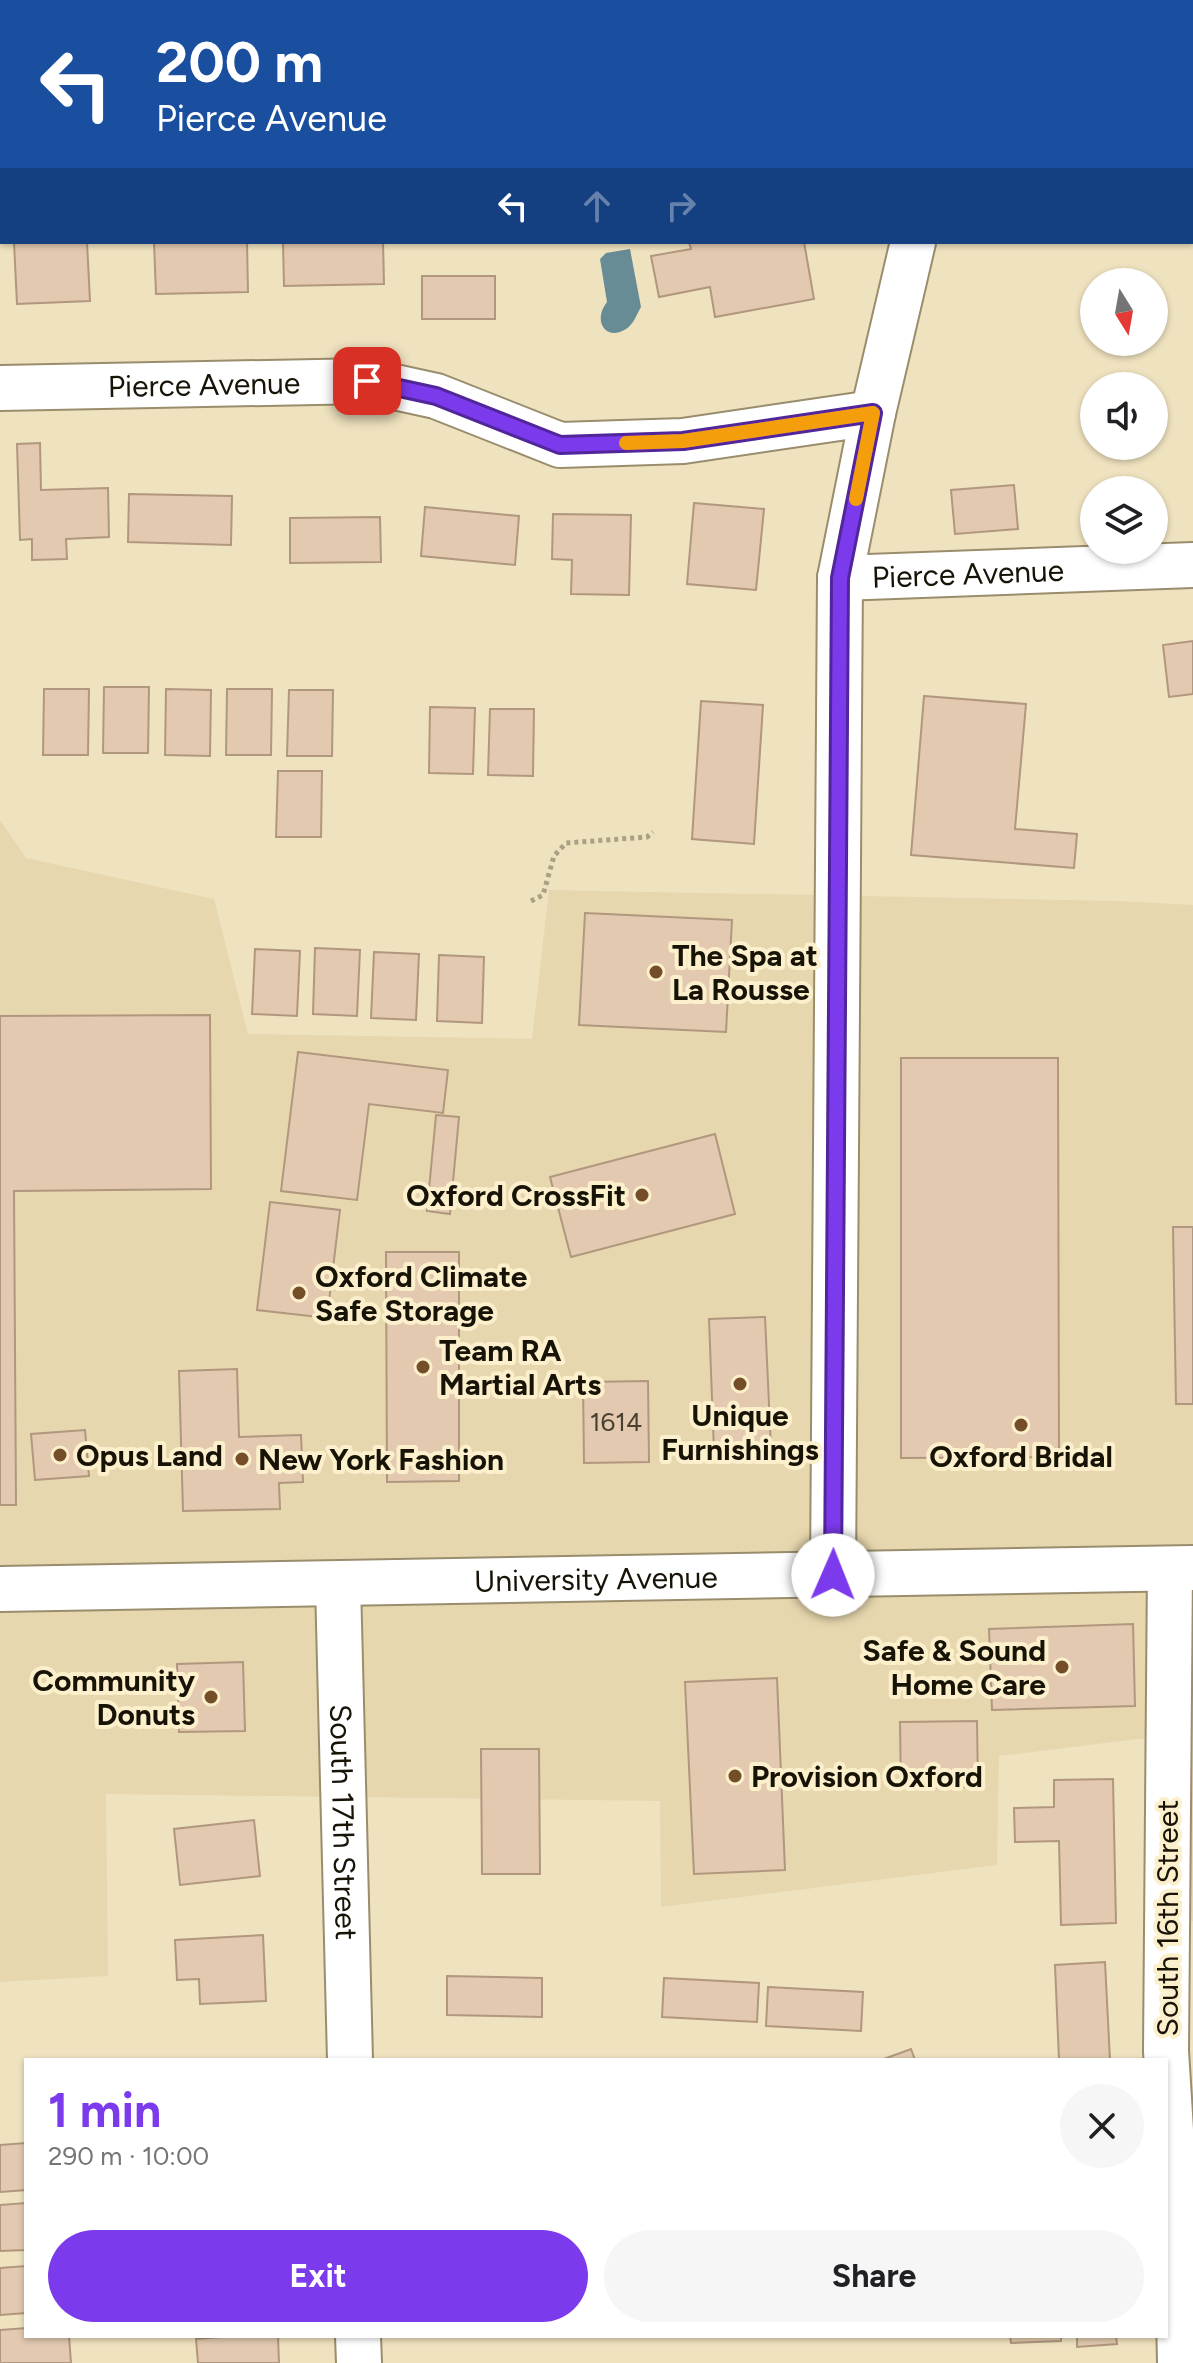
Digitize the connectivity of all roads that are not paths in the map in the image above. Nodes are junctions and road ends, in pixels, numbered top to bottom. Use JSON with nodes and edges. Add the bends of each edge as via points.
{"nodes":[{"id":1,"x":913,"y":244,"type":"edge"},
{"id":2,"x":0,"y":388,"type":"edge"},
{"id":3,"x":873,"y":413,"type":"junction"},
{"id":4,"x":1193,"y":565,"type":"edge"},
{"id":5,"x":840,"y":578,"type":"junction"},
{"id":6,"x":1181,"y":1568,"type":"edge"},
{"id":7,"x":833,"y":1575,"type":"junction"},
{"id":8,"x":338,"y":1584,"type":"junction"},
{"id":9,"x":0,"y":1589,"type":"edge"},
{"id":10,"x":350,"y":2058,"type":"edge"},
{"id":11,"x":1166,"y":2058,"type":"edge"},
{"id":12,"x":1168,"y":2083,"type":"edge"},
{"id":13,"x":358,"y":2338,"type":"edge"},
{"id":14,"x":359,"y":2363,"type":"edge"},
{"id":15,"x":1180,"y":2363,"type":"edge"}],
"edges":[{"from":1,"to":3,"type":"street"},
{"from":2,"to":3,"type":"street","name":"Pierce Avenue","via":[[367,381],[436,396],[560,445],[683,441]]},
{"from":3,"to":5,"type":"street"},
{"from":4,"to":5,"type":"street","name":"Pierce Avenue"},
{"from":5,"to":7,"type":"street"},
{"from":6,"to":7,"type":"street","name":"University Avenue"},
{"from":6,"to":11,"type":"street","name":"South 16th Street"},
{"from":7,"to":8,"type":"street","name":"University Avenue"},
{"from":8,"to":9,"type":"street","name":"University Avenue"},
{"from":8,"to":10,"type":"street","name":"South 17th Street"},
{"from":12,"to":15,"type":"street","name":"South 16th Street"},
{"from":13,"to":14,"type":"street"}]}
